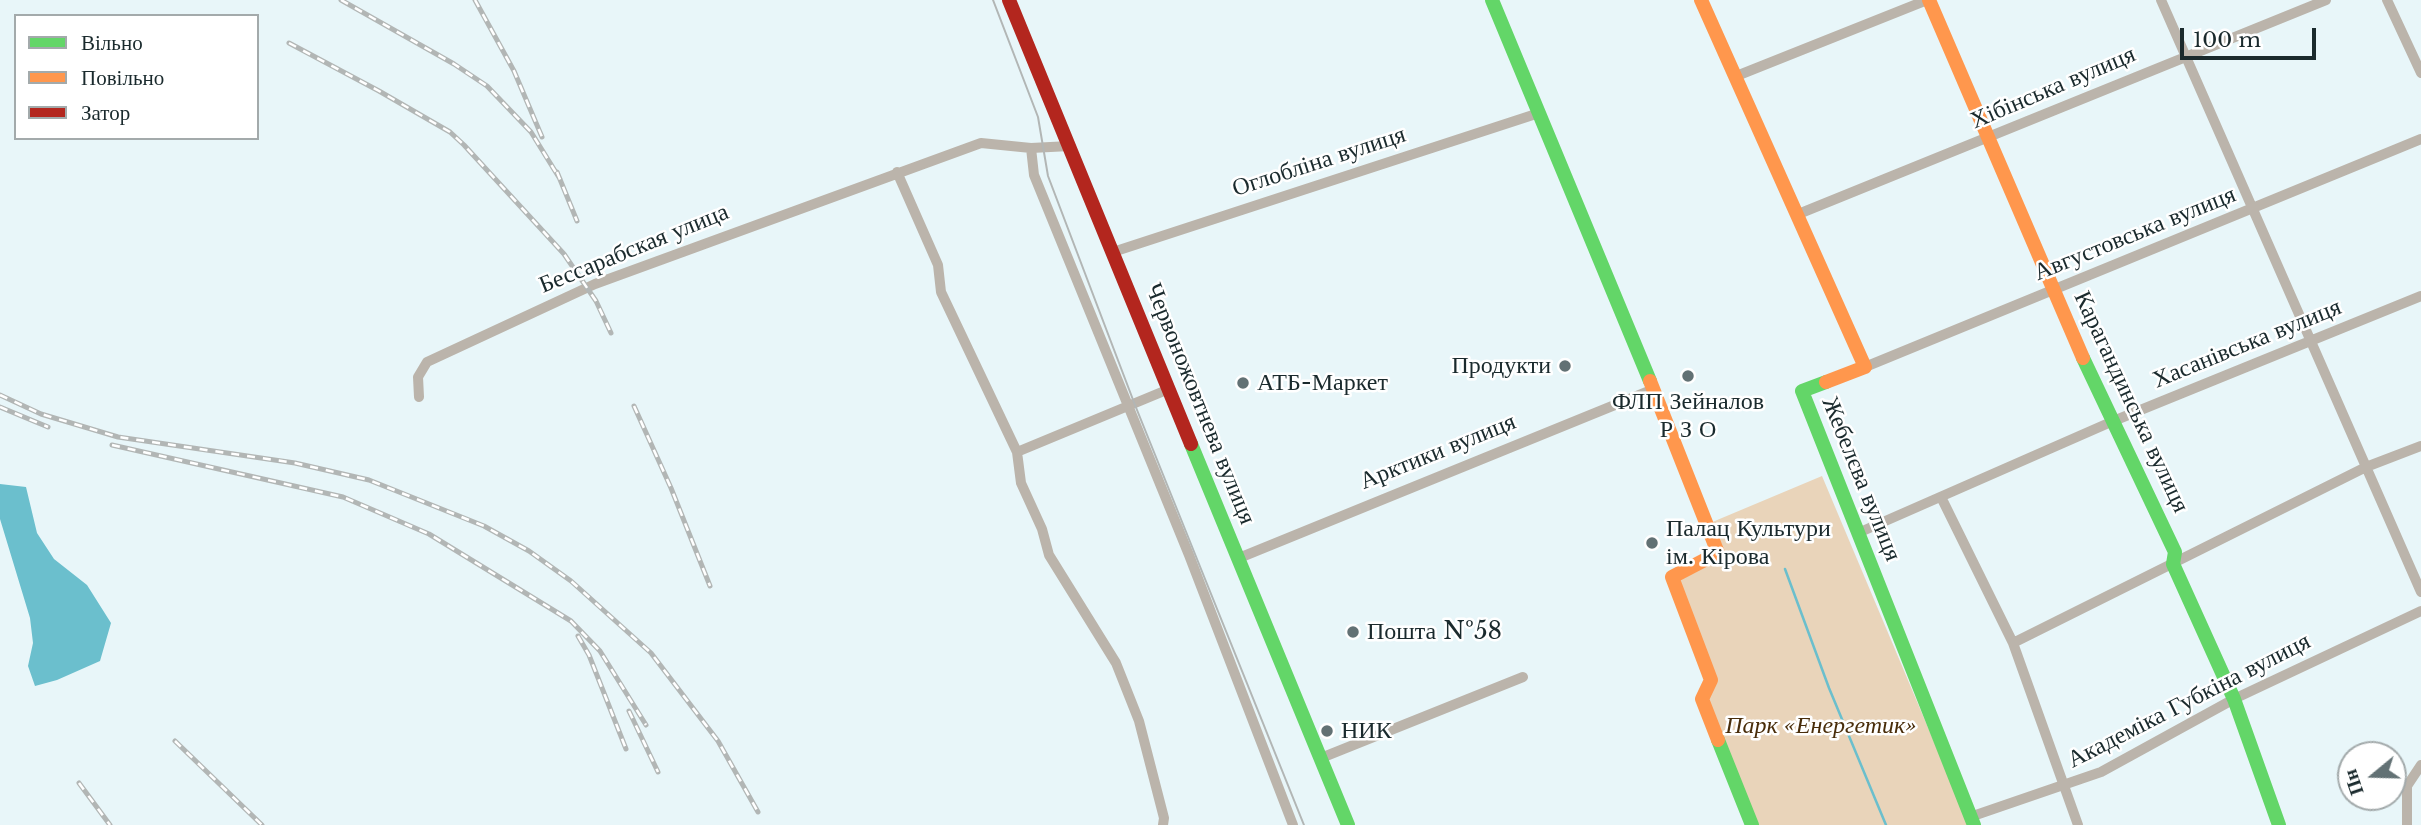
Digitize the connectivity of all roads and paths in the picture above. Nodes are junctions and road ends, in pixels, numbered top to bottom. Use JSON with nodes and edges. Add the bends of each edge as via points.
{"nodes":[{"id":1,"x":1009,"y":0,"type":"edge"},
{"id":2,"x":1492,"y":0,"type":"edge"},
{"id":3,"x":1701,"y":0,"type":"edge"},
{"id":4,"x":1928,"y":0,"type":"edge"},
{"id":5,"x":2161,"y":0,"type":"edge"},
{"id":6,"x":2326,"y":0,"type":"edge"},
{"id":7,"x":2387,"y":0,"type":"edge"},
{"id":8,"x":2185,"y":56,"type":"junction"},
{"id":9,"x":2421,"y":73,"type":"edge"},
{"id":10,"x":1734,"y":77,"type":"junction"},
{"id":11,"x":1539,"y":113,"type":"junction"},
{"id":12,"x":1990,"y":138,"type":"junction"},
{"id":13,"x":2421,"y":139,"type":"edge"},
{"id":14,"x":1070,"y":146,"type":"junction"},
{"id":15,"x":1031,"y":148,"type":"junction"},
{"id":16,"x":897,"y":172,"type":"junction"},
{"id":17,"x":2253,"y":209,"type":"junction"},
{"id":18,"x":1796,"y":215,"type":"junction"},
{"id":19,"x":1113,"y":252,"type":"junction"},
{"id":20,"x":2054,"y":289,"type":"junction"},
{"id":21,"x":2421,"y":296,"type":"edge"},
{"id":22,"x":2310,"y":340,"type":"junction"},
{"id":23,"x":1865,"y":367,"type":"junction"},
{"id":24,"x":1169,"y":389,"type":"junction"},
{"id":25,"x":1654,"y":389,"type":"junction"},
{"id":26,"x":419,"y":397,"type":"dead end"},
{"id":27,"x":1129,"y":407,"type":"junction"},
{"id":28,"x":2111,"y":422,"type":"junction"},
{"id":29,"x":2421,"y":446,"type":"edge"},
{"id":30,"x":1017,"y":452,"type":"junction"},
{"id":31,"x":2366,"y":467,"type":"junction"},
{"id":32,"x":1941,"y":497,"type":"junction"},
{"id":33,"x":1858,"y":533,"type":"junction"},
{"id":34,"x":1239,"y":558,"type":"junction"},
{"id":35,"x":2173,"y":564,"type":"junction"},
{"id":36,"x":2421,"y":592,"type":"edge"},
{"id":37,"x":2421,"y":611,"type":"edge"},
{"id":38,"x":2013,"y":643,"type":"junction"},
{"id":39,"x":1523,"y":677,"type":"dead end"},
{"id":40,"x":2234,"y":699,"type":"junction"},
{"id":41,"x":1321,"y":758,"type":"junction"},
{"id":42,"x":2421,"y":765,"type":"edge"},
{"id":43,"x":2065,"y":786,"type":"junction"},
{"id":44,"x":1972,"y":821,"type":"edge"},
{"id":45,"x":1163,"y":825,"type":"edge"},
{"id":46,"x":1293,"y":825,"type":"edge"},
{"id":47,"x":1348,"y":825,"type":"edge"},
{"id":48,"x":1752,"y":825,"type":"edge"},
{"id":49,"x":2078,"y":825,"type":"edge"},
{"id":50,"x":2280,"y":825,"type":"edge"},
{"id":51,"x":2407,"y":825,"type":"edge"}],
"edges":[{"from":1,"to":14,"type":"street","name":"Червоножовтнева вулиця"},
{"from":2,"to":11,"type":"street"},
{"from":3,"to":10,"type":"street","name":"Жебелєва вулиця"},
{"from":4,"to":10,"type":"street"},
{"from":4,"to":12,"type":"street","name":"Карагандинська вулиця"},
{"from":5,"to":8,"type":"street"},
{"from":6,"to":8,"type":"street","name":"Хібінська вулиця"},
{"from":7,"to":9,"type":"street"},
{"from":8,"to":12,"type":"street","name":"Хібінська вулиця"},
{"from":8,"to":17,"type":"street"},
{"from":10,"to":18,"type":"street","name":"Жебелєва вулиця"},
{"from":11,"to":19,"type":"street","name":"Оглобліна вулиця"},
{"from":11,"to":25,"type":"street"},
{"from":12,"to":18,"type":"street","name":"Хібінська вулиця"},
{"from":12,"to":20,"type":"street","name":"Карагандинська вулиця"},
{"from":13,"to":17,"type":"street","name":"Августовська вулиця"},
{"from":14,"to":15,"type":"street","name":"Бессарабская улица"},
{"from":14,"to":19,"type":"street","name":"Червоножовтнева вулиця"},
{"from":15,"to":16,"type":"street","name":"Бессарабская улица","via":[[981,143]]},
{"from":15,"to":27,"type":"street","via":[[1034,175]]},
{"from":16,"to":26,"type":"street","name":"Бессарабская улица","via":[[595,284],[476,339],[421,368]]},
{"from":16,"to":30,"type":"street","via":[[938,265],[940,292]]},
{"from":17,"to":20,"type":"street","name":"Августовська вулиця"},
{"from":17,"to":22,"type":"street"},
{"from":18,"to":23,"type":"street","name":"Жебелєва вулиця"},
{"from":19,"to":24,"type":"street","name":"Червоножовтнева вулиця"},
{"from":20,"to":23,"type":"street","name":"Августовська вулиця"},
{"from":20,"to":28,"type":"street","name":"Карагандинська вулиця"},
{"from":21,"to":22,"type":"street","name":"Хасанівська вулиця"},
{"from":22,"to":28,"type":"street","name":"Хасанівська вулиця"},
{"from":22,"to":31,"type":"street"},
{"from":23,"to":33,"type":"street","name":"Жебелєва вулиця","via":[[1802,391]]},
{"from":24,"to":27,"type":"street"},
{"from":24,"to":34,"type":"street","name":"Червоножовтнева вулиця"},
{"from":25,"to":34,"type":"street","name":"Арктики вулиця"},
{"from":25,"to":48,"type":"street","via":[[1718,553],[1672,577],[1711,680],[1702,699]]},
{"from":27,"to":30,"type":"street"},
{"from":27,"to":46,"type":"street"},
{"from":28,"to":32,"type":"street","name":"Хасанівська вулиця"},
{"from":28,"to":35,"type":"street","name":"Карагандинська вулиця","via":[[2175,552]]},
{"from":29,"to":31,"type":"street"},
{"from":30,"to":45,"type":"street","via":[[1021,483],[1049,555],[1121,675],[1139,721]]},
{"from":31,"to":35,"type":"street"},
{"from":31,"to":36,"type":"street"},
{"from":32,"to":33,"type":"street","name":"Хасанівська вулиця"},
{"from":32,"to":38,"type":"street"},
{"from":33,"to":44,"type":"street","name":"Жебелєва вулиця"},
{"from":34,"to":41,"type":"street","name":"Червоножовтнева вулиця"},
{"from":35,"to":38,"type":"street"},
{"from":35,"to":40,"type":"street","name":"Карагандинська вулиця"},
{"from":37,"to":40,"type":"street","name":"Академіка Губкіна вулиця"},
{"from":38,"to":43,"type":"street"},
{"from":39,"to":41,"type":"street"},
{"from":40,"to":43,"type":"street","name":"Академіка Губкіна вулиця","via":[[2101,772]]},
{"from":40,"to":50,"type":"street","name":"Карагандинська вулиця"},
{"from":41,"to":47,"type":"street","name":"Червоножовтнева вулиця"},
{"from":42,"to":51,"type":"street","via":[[2407,786]]},
{"from":43,"to":44,"type":"street","name":"Академіка Губкіна вулиця"},
{"from":43,"to":49,"type":"street"}]}
